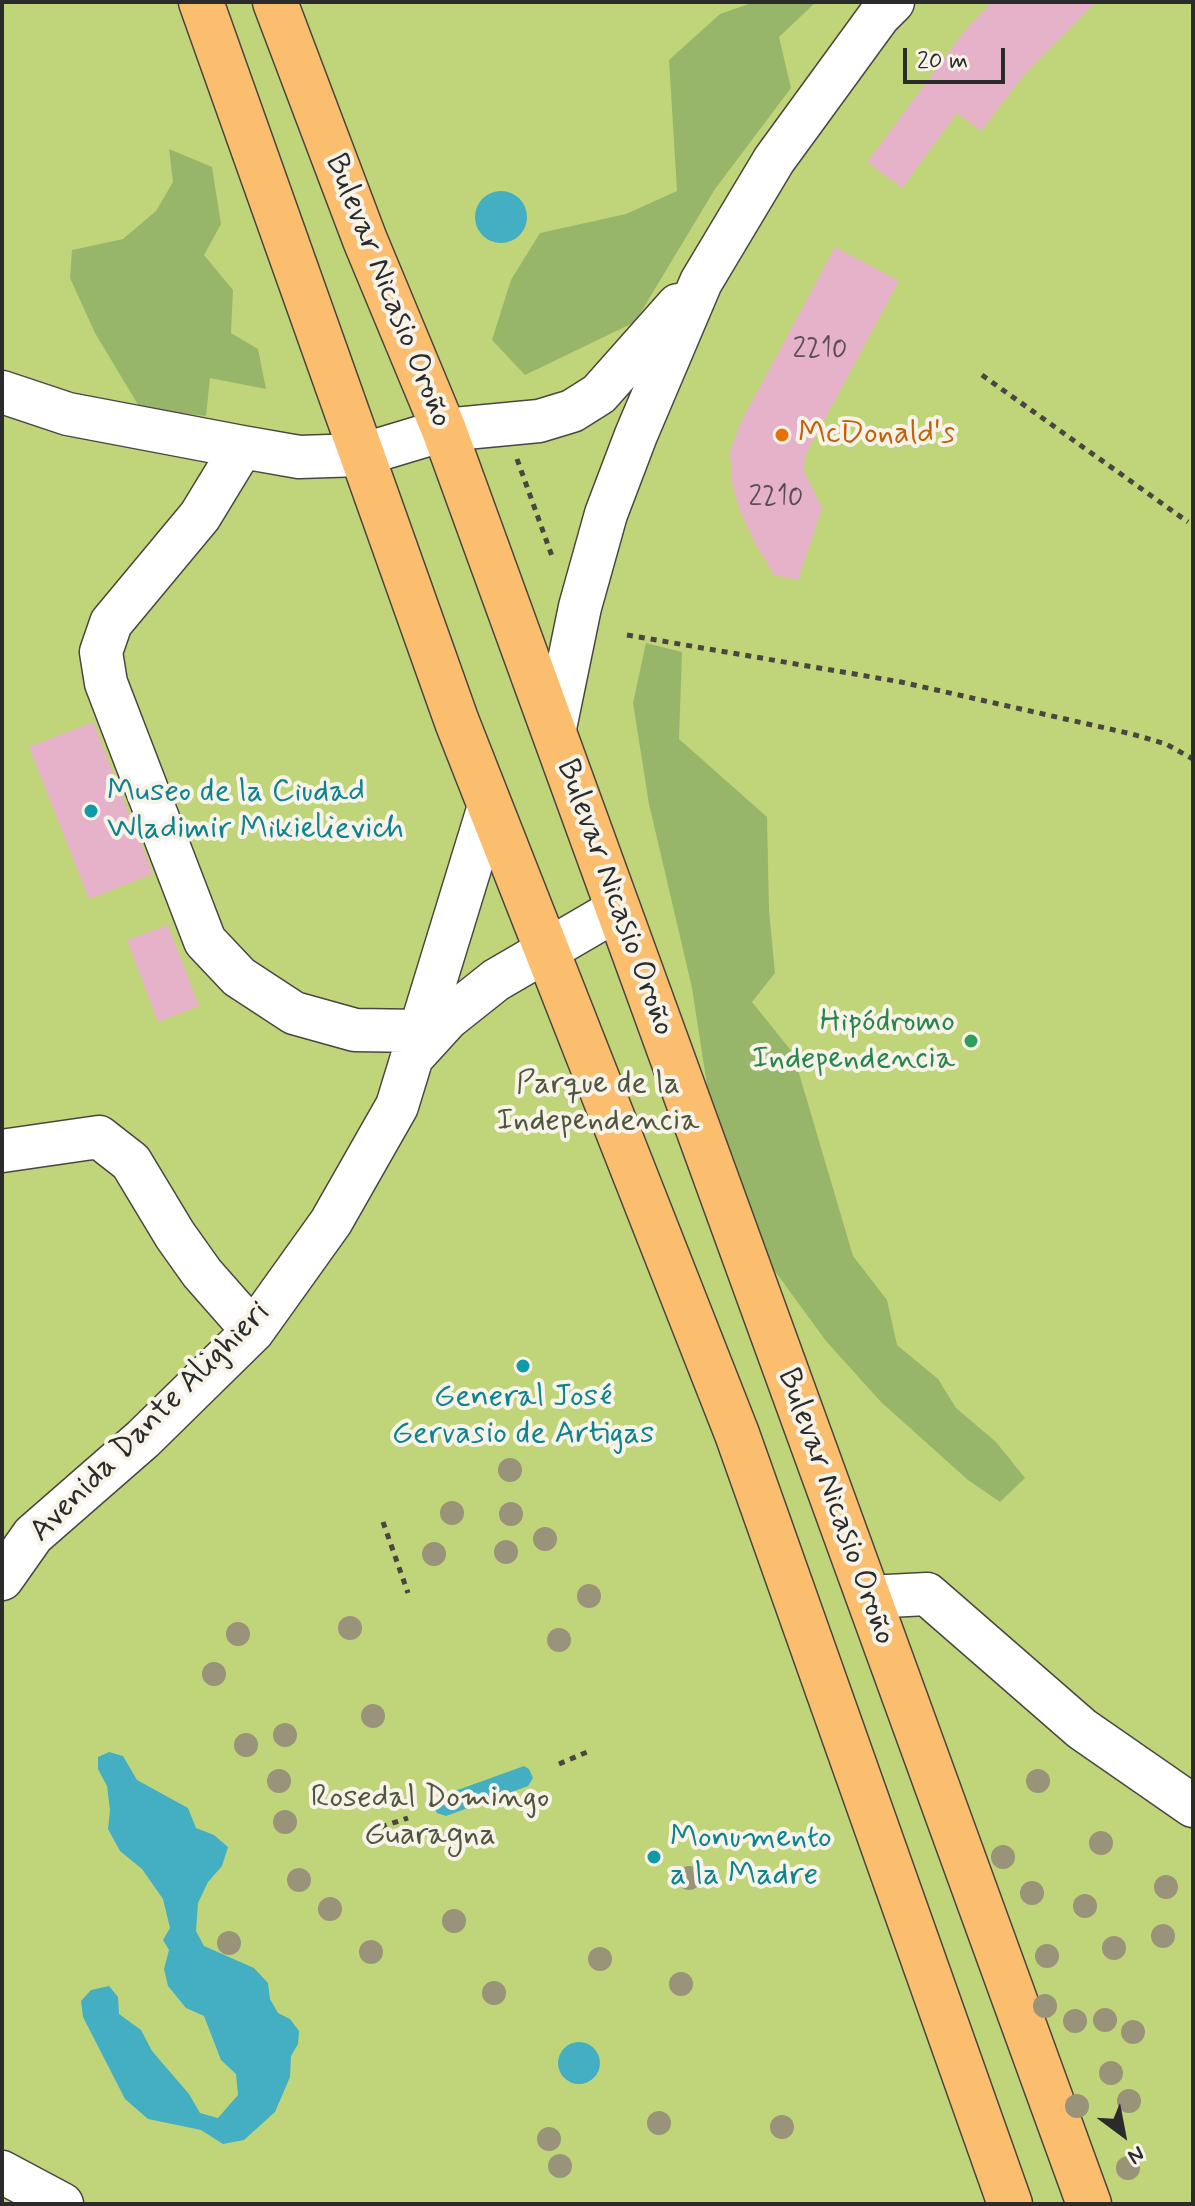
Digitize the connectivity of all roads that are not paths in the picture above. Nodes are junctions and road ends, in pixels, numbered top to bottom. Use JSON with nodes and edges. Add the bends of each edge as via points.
{"nodes":[{"id":1,"x":201,"y":2,"type":"edge"},
{"id":2,"x":275,"y":2,"type":"edge"},
{"id":3,"x":893,"y":2,"type":"edge"},
{"id":4,"x":701,"y":282,"type":"junction"},
{"id":5,"x":2,"y":392,"type":"edge"},
{"id":6,"x":444,"y":430,"type":"junction"},
{"id":7,"x":242,"y":447,"type":"junction"},
{"id":8,"x":361,"y":455,"type":"junction"},
{"id":9,"x":554,"y":733,"type":"junction"},
{"id":10,"x":489,"y":806,"type":"junction"},
{"id":11,"x":618,"y":909,"type":"junction"},
{"id":12,"x":547,"y":950,"type":"junction"},
{"id":13,"x":417,"y":1044,"type":"junction"},
{"id":14,"x":2,"y":1151,"type":"edge"},
{"id":15,"x":253,"y":1331,"type":"junction"},
{"id":16,"x":2,"y":1579,"type":"edge"},
{"id":17,"x":868,"y":1597,"type":"junction"},
{"id":18,"x":1193,"y":1806,"type":"edge"},
{"id":19,"x":2,"y":2172,"type":"edge"},
{"id":20,"x":62,"y":2204,"type":"edge"},
{"id":21,"x":1010,"y":2204,"type":"edge"},
{"id":22,"x":1089,"y":2204,"type":"edge"}],
"edges":[{"from":1,"to":8,"type":"main road"},
{"from":2,"to":6,"type":"main road","name":"Bulevar Nicasio Oroño"},
{"from":3,"to":4,"type":"street","via":[[774,160]]},
{"from":4,"to":6,"type":"street","via":[[599,394],[572,411],[539,421]]},
{"from":4,"to":9,"type":"street","via":[[606,514]]},
{"from":5,"to":7,"type":"street","via":[[68,414]]},
{"from":6,"to":8,"type":"street"},
{"from":6,"to":9,"type":"main road","name":"Bulevar Nicasio Oroño"},
{"from":7,"to":8,"type":"street","via":[[299,457]]},
{"from":7,"to":13,"type":"street","via":[[200,516],[111,623],[101,652],[106,683],[205,941],[239,977],[294,1013]]},
{"from":8,"to":10,"type":"main road"},
{"from":9,"to":11,"type":"main road","name":"Bulevar Nicasio Oroño"},
{"from":10,"to":12,"type":"main road"},
{"from":10,"to":13,"type":"street","name":"Avenida Dante Alighieri"},
{"from":11,"to":12,"type":"street","name":"Avenida Dante Alighieri"},
{"from":11,"to":17,"type":"main road","name":"Bulevar Nicasio Oroño"},
{"from":12,"to":13,"type":"street","name":"Avenida Dante Alighieri","via":[[496,980]]},
{"from":12,"to":21,"type":"main road","via":[[737,1434]]},
{"from":13,"to":15,"type":"street","name":"Avenida Dante Alighieri","via":[[397,1106],[331,1222]]},
{"from":14,"to":15,"type":"street","via":[[99,1137],[131,1162],[202,1273]]},
{"from":15,"to":16,"type":"street","name":"Avenida Dante Alighieri","via":[[143,1439],[33,1535]]},
{"from":17,"to":18,"type":"street","via":[[927,1594],[1082,1729]]},
{"from":17,"to":22,"type":"main road","name":"Bulevar Nicasio Oroño"},
{"from":19,"to":20,"type":"street"}]}
